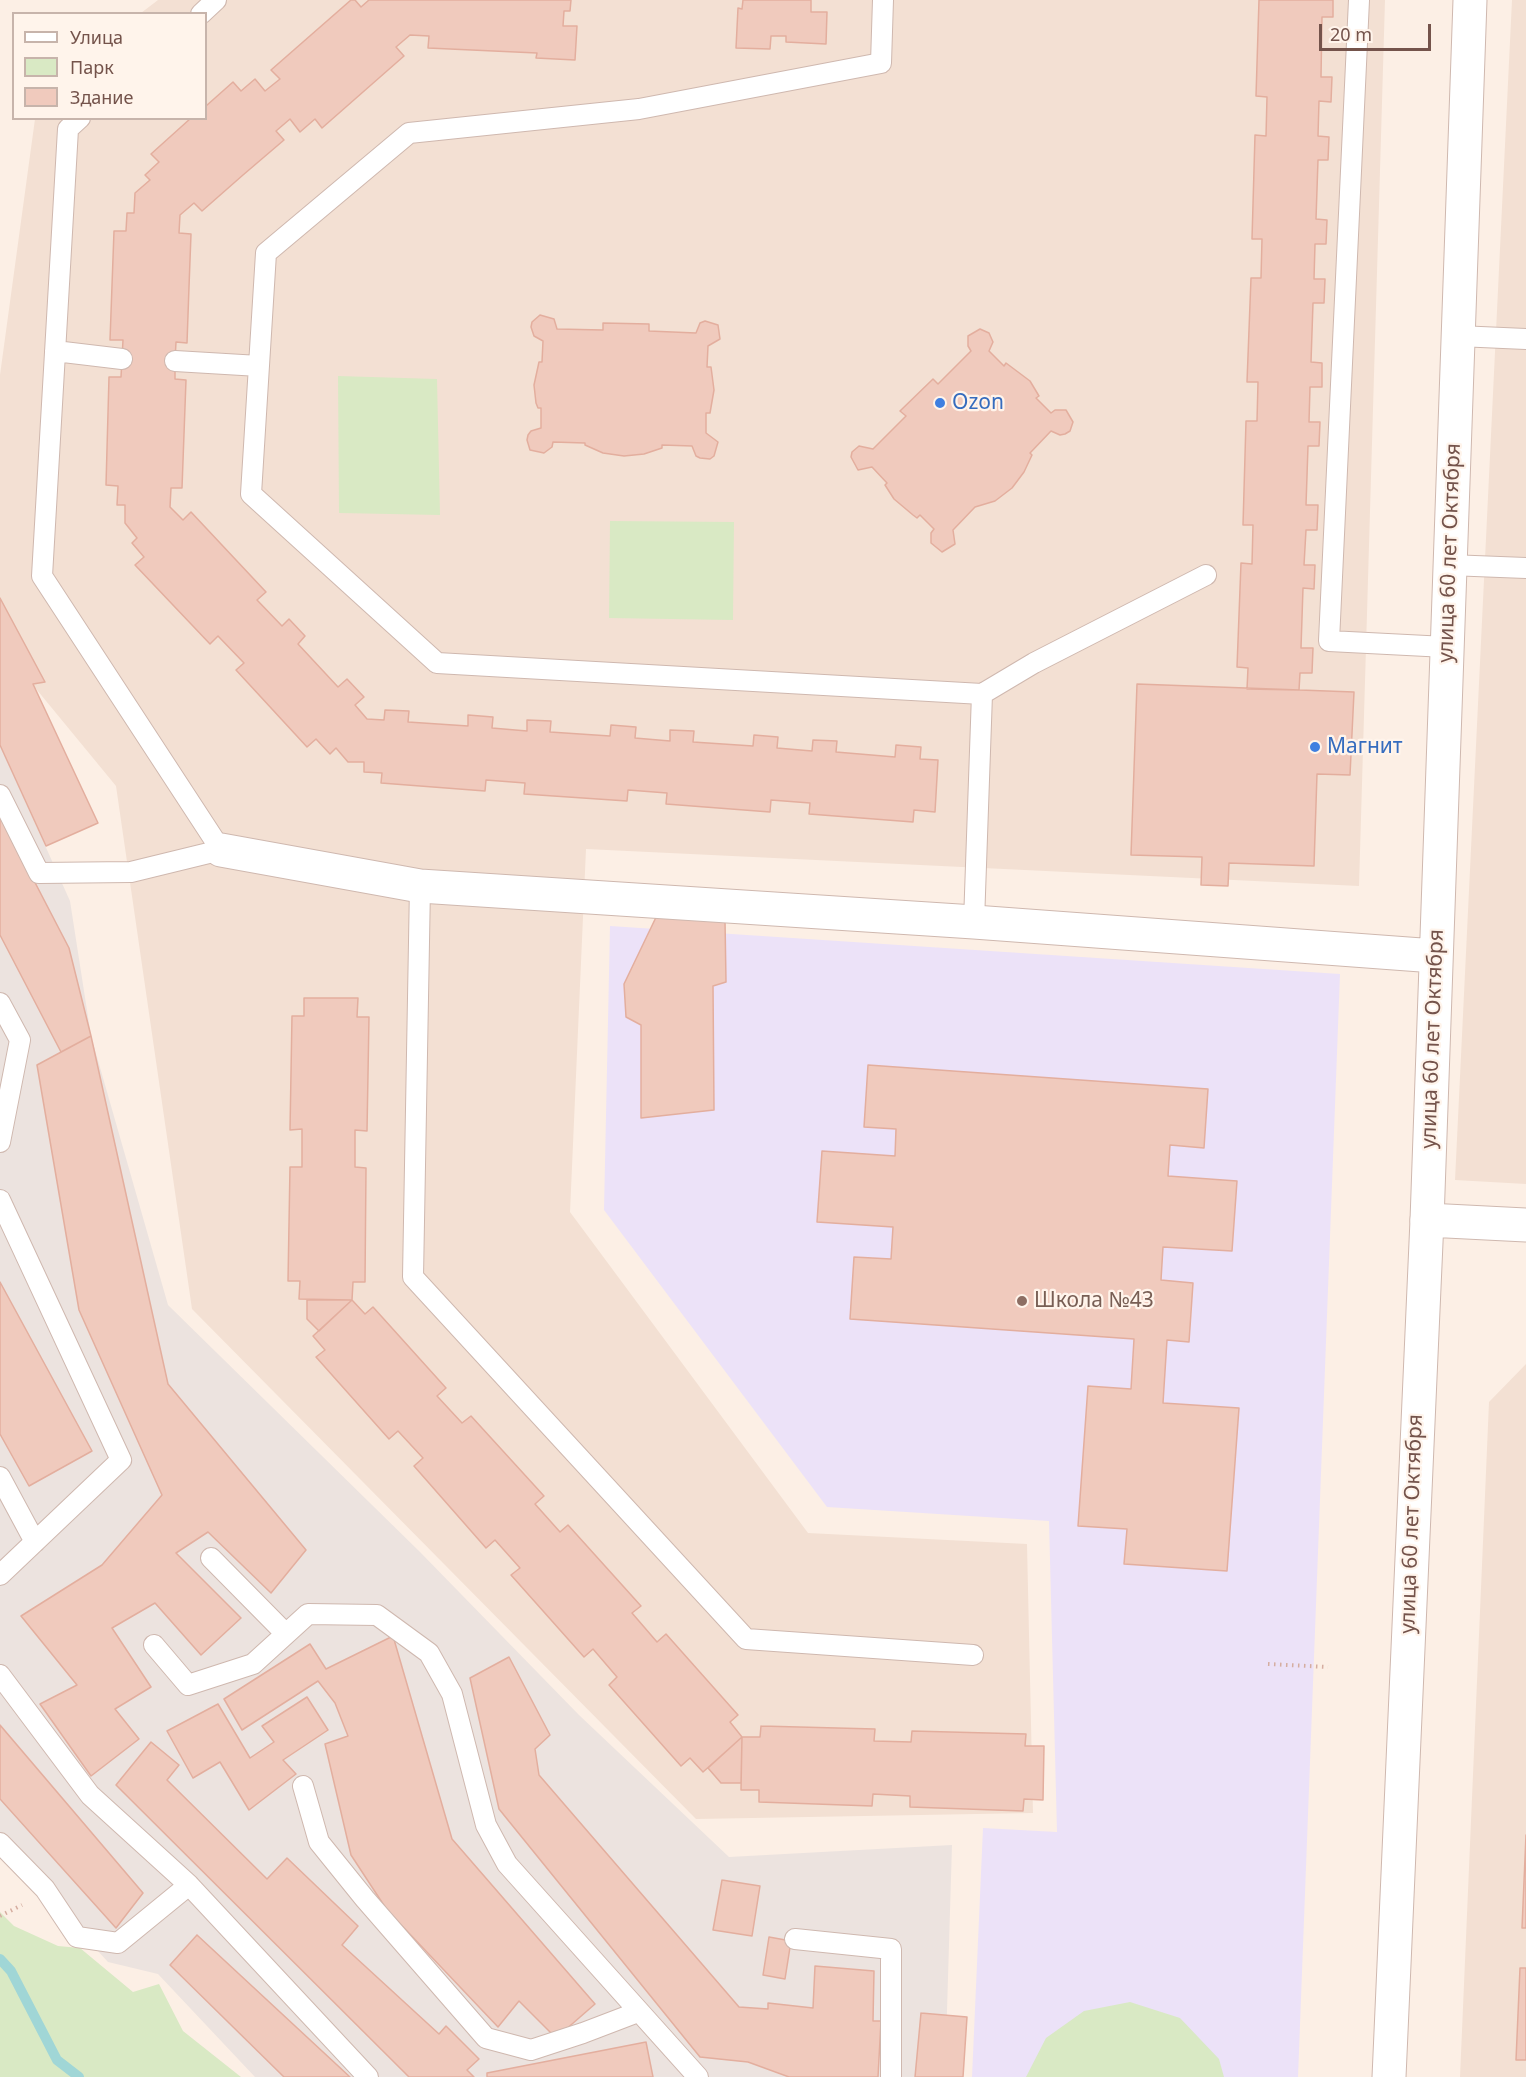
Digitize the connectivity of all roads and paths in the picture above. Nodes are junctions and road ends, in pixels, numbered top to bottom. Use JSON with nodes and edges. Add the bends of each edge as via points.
{"nodes":[{"id":1,"x":216,"y":0,"type":"edge"},
{"id":2,"x":883,"y":0,"type":"edge"},
{"id":3,"x":1359,"y":0,"type":"edge"},
{"id":4,"x":1470,"y":0,"type":"edge"},
{"id":5,"x":203,"y":12,"type":"edge"},
{"id":6,"x":78,"y":120,"type":"edge"},
{"id":7,"x":1458,"y":336,"type":"junction"},
{"id":8,"x":1526,"y":339,"type":"edge"},
{"id":9,"x":56,"y":351,"type":"junction"},
{"id":10,"x":122,"y":359,"type":"dead end"},
{"id":11,"x":175,"y":361,"type":"dead end"},
{"id":12,"x":259,"y":366,"type":"junction"},
{"id":13,"x":1449,"y":565,"type":"junction"},
{"id":14,"x":1526,"y":568,"type":"edge"},
{"id":15,"x":1206,"y":575,"type":"dead end"},
{"id":16,"x":1446,"y":647,"type":"junction"},
{"id":17,"x":982,"y":694,"type":"junction"},
{"id":18,"x":0,"y":795,"type":"edge"},
{"id":19,"x":221,"y":850,"type":"junction"},
{"id":20,"x":420,"y":886,"type":"junction"},
{"id":21,"x":974,"y":922,"type":"junction"},
{"id":22,"x":1436,"y":956,"type":"junction"},
{"id":23,"x":0,"y":1004,"type":"edge"},
{"id":24,"x":0,"y":1142,"type":"edge"},
{"id":25,"x":0,"y":1200,"type":"edge"},
{"id":26,"x":1427,"y":1220,"type":"junction"},
{"id":27,"x":1526,"y":1225,"type":"edge"},
{"id":28,"x":0,"y":1477,"type":"edge"},
{"id":29,"x":35,"y":1542,"type":"junction"},
{"id":30,"x":211,"y":1558,"type":"dead end"},
{"id":31,"x":0,"y":1575,"type":"edge"},
{"id":32,"x":286,"y":1634,"type":"junction"},
{"id":33,"x":154,"y":1645,"type":"dead end"},
{"id":34,"x":973,"y":1654,"type":"dead end"},
{"id":35,"x":1268,"y":1664,"type":"dead end"},
{"id":36,"x":1328,"y":1666,"type":"dead end"},
{"id":37,"x":0,"y":1675,"type":"edge"},
{"id":38,"x":303,"y":1786,"type":"dead end"},
{"id":39,"x":0,"y":1843,"type":"edge"},
{"id":40,"x":189,"y":1885,"type":"junction"},
{"id":41,"x":795,"y":1940,"type":"dead end"},
{"id":42,"x":638,"y":2012,"type":"junction"},
{"id":43,"x":368,"y":2077,"type":"edge"},
{"id":44,"x":698,"y":2077,"type":"edge"},
{"id":45,"x":891,"y":2077,"type":"edge"},
{"id":46,"x":1389,"y":2077,"type":"edge"}],
"edges":[{"from":1,"to":5,"type":"lane"},
{"from":2,"to":12,"type":"lane","via":[[881,63],[639,109],[409,133],[266,253]]},
{"from":3,"to":16,"type":"lane","via":[[1329,641]]},
{"from":4,"to":7,"type":"street","name":"улица 60 лет Октября"},
{"from":6,"to":9,"type":"lane","via":[[68,129]]},
{"from":7,"to":8,"type":"lane"},
{"from":7,"to":13,"type":"street","name":"улица 60 лет Октября"},
{"from":9,"to":10,"type":"lane"},
{"from":9,"to":19,"type":"lane","via":[[42,576]]},
{"from":11,"to":12,"type":"lane"},
{"from":12,"to":17,"type":"lane","via":[[251,494],[437,663]]},
{"from":13,"to":14,"type":"lane"},
{"from":13,"to":16,"type":"street","name":"улица 60 лет Октября"},
{"from":15,"to":17,"type":"lane"},
{"from":16,"to":22,"type":"street","name":"улица 60 лет Октября"},
{"from":17,"to":21,"type":"lane"},
{"from":18,"to":19,"type":"lane","via":[[39,873],[131,872]]},
{"from":19,"to":20,"type":"street"},
{"from":20,"to":21,"type":"street"},
{"from":20,"to":34,"type":"lane","via":[[413,1277],[746,1638]]},
{"from":21,"to":22,"type":"street"},
{"from":22,"to":26,"type":"street","name":"улица 60 лет Октября"},
{"from":23,"to":24,"type":"lane","via":[[20,1040]]},
{"from":25,"to":29,"type":"lane","via":[[120,1460]]},
{"from":26,"to":27,"type":"street"},
{"from":26,"to":46,"type":"street","name":"улица 60 лет Октября"},
{"from":28,"to":29,"type":"lane"},
{"from":29,"to":31,"type":"lane"},
{"from":30,"to":32,"type":"lane"},
{"from":32,"to":33,"type":"lane","via":[[253,1664],[188,1685]]},
{"from":32,"to":42,"type":"lane","via":[[308,1614],[377,1615],[429,1653],[452,1694],[486,1825],[507,1864]]},
{"from":35,"to":36,"type":"path"},
{"from":37,"to":40,"type":"lane","via":[[90,1795]]},
{"from":38,"to":42,"type":"lane","via":[[319,1842],[486,2038],[531,2049]]},
{"from":39,"to":40,"type":"lane","via":[[45,1889],[77,1937],[118,1943]]},
{"from":40,"to":43,"type":"lane"},
{"from":41,"to":45,"type":"lane","via":[[891,1949]]},
{"from":42,"to":44,"type":"lane"}]}
